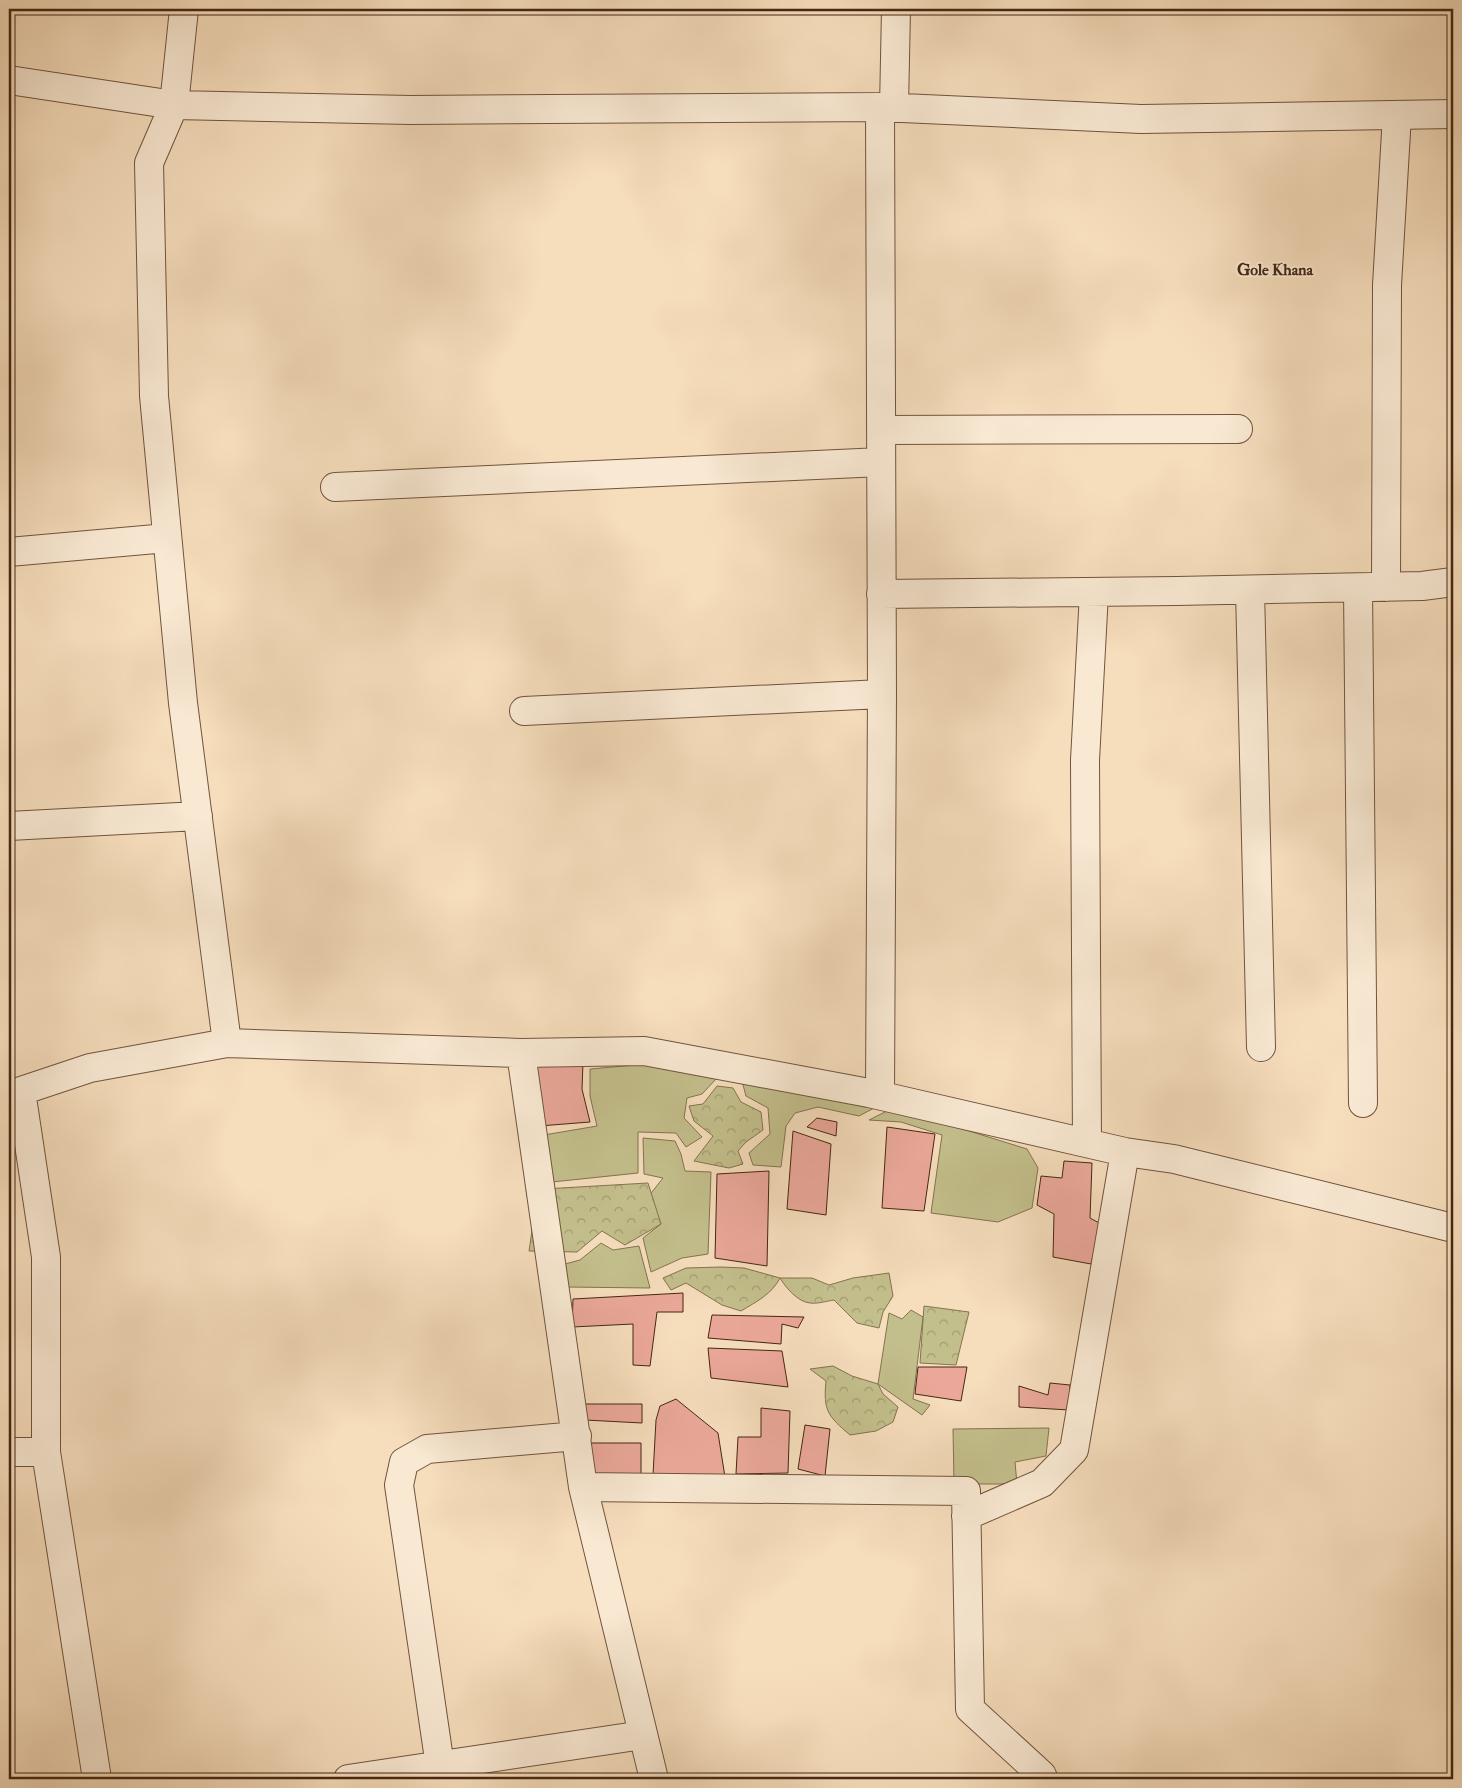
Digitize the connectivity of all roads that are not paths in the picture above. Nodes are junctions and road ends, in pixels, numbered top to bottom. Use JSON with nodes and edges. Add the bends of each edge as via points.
{"nodes":[{"id":1,"x":184,"y":9,"type":"edge"},
{"id":2,"x":896,"y":9,"type":"edge"},
{"id":3,"x":9,"y":80,"type":"edge"},
{"id":4,"x":174,"y":105,"type":"junction"},
{"id":5,"x":887,"y":107,"type":"junction"},
{"id":6,"x":1453,"y":114,"type":"edge"},
{"id":7,"x":1397,"y":115,"type":"junction"},
{"id":8,"x":1238,"y":429,"type":"dead end"},
{"id":9,"x":881,"y":430,"type":"junction"},
{"id":10,"x":881,"y":462,"type":"junction"},
{"id":11,"x":335,"y":487,"type":"dead end"},
{"id":12,"x":167,"y":538,"type":"junction"},
{"id":13,"x":9,"y":552,"type":"edge"},
{"id":14,"x":1453,"y":582,"type":"edge"},
{"id":15,"x":1386,"y":587,"type":"junction"},
{"id":16,"x":1358,"y":588,"type":"junction"},
{"id":17,"x":1250,"y":590,"type":"junction"},
{"id":18,"x":1094,"y":592,"type":"junction"},
{"id":19,"x":881,"y":594,"type":"junction"},
{"id":20,"x":882,"y":694,"type":"junction"},
{"id":21,"x":524,"y":711,"type":"dead end"},
{"id":22,"x":198,"y":816,"type":"junction"},
{"id":23,"x":9,"y":826,"type":"edge"},
{"id":24,"x":227,"y":1043,"type":"junction"},
{"id":25,"x":1261,"y":1047,"type":"dead end"},
{"id":26,"x":521,"y":1053,"type":"junction"},
{"id":27,"x":15,"y":1094,"type":"edge"},
{"id":28,"x":880,"y":1095,"type":"junction"},
{"id":29,"x":1363,"y":1103,"type":"dead end"},
{"id":30,"x":1087,"y":1143,"type":"junction"},
{"id":31,"x":1125,"y":1152,"type":"junction"},
{"id":32,"x":1453,"y":1228,"type":"edge"},
{"id":33,"x":577,"y":1436,"type":"junction"},
{"id":34,"x":9,"y":1452,"type":"edge"},
{"id":35,"x":46,"y":1452,"type":"junction"},
{"id":36,"x":583,"y":1487,"type":"junction"},
{"id":37,"x":966,"y":1516,"type":"junction"},
{"id":38,"x":643,"y":1735,"type":"junction"},
{"id":39,"x":440,"y":1766,"type":"junction"},
{"id":40,"x":98,"y":1779,"type":"edge"},
{"id":41,"x":348,"y":1779,"type":"edge"},
{"id":42,"x":654,"y":1779,"type":"edge"},
{"id":43,"x":1043,"y":1779,"type":"edge"}],
"edges":[{"from":1,"to":4,"type":"street"},
{"from":2,"to":5,"type":"street"},
{"from":3,"to":4,"type":"street"},
{"from":4,"to":5,"type":"street","via":[[410,110]]},
{"from":4,"to":12,"type":"street","via":[[149,162],[154,396]]},
{"from":5,"to":7,"type":"street","via":[[1141,119]]},
{"from":5,"to":9,"type":"street"},
{"from":6,"to":7,"type":"street"},
{"from":7,"to":15,"type":"street","via":[[1387,285]]},
{"from":8,"to":9,"type":"street"},
{"from":9,"to":10,"type":"street"},
{"from":10,"to":11,"type":"street"},
{"from":10,"to":19,"type":"street"},
{"from":12,"to":13,"type":"street"},
{"from":12,"to":22,"type":"street"},
{"from":14,"to":15,"type":"street"},
{"from":15,"to":16,"type":"street"},
{"from":16,"to":17,"type":"street"},
{"from":16,"to":29,"type":"street"},
{"from":17,"to":18,"type":"street"},
{"from":17,"to":25,"type":"street"},
{"from":18,"to":19,"type":"street"},
{"from":18,"to":30,"type":"street","via":[[1085,760]]},
{"from":19,"to":20,"type":"street"},
{"from":20,"to":21,"type":"street"},
{"from":20,"to":28,"type":"street"},
{"from":22,"to":23,"type":"street"},
{"from":22,"to":24,"type":"street"},
{"from":24,"to":26,"type":"street"},
{"from":24,"to":27,"type":"street","via":[[90,1068]]},
{"from":26,"to":28,"type":"street","via":[[644,1051]]},
{"from":26,"to":33,"type":"street"},
{"from":27,"to":35,"type":"street","via":[[46,1257]]},
{"from":28,"to":30,"type":"street"},
{"from":30,"to":31,"type":"street"},
{"from":31,"to":32,"type":"street","via":[[1174,1159]]},
{"from":31,"to":37,"type":"street","via":[[1074,1450],[1042,1484]]},
{"from":33,"to":36,"type":"street"},
{"from":33,"to":39,"type":"street","via":[[426,1449],[404,1462],[400,1485]]},
{"from":34,"to":35,"type":"street"},
{"from":35,"to":40,"type":"street"},
{"from":36,"to":37,"type":"street","via":[[966,1491]]},
{"from":36,"to":38,"type":"street"},
{"from":37,"to":43,"type":"street","via":[[970,1708]]},
{"from":38,"to":39,"type":"street"},
{"from":38,"to":42,"type":"street"},
{"from":39,"to":41,"type":"street"}]}
